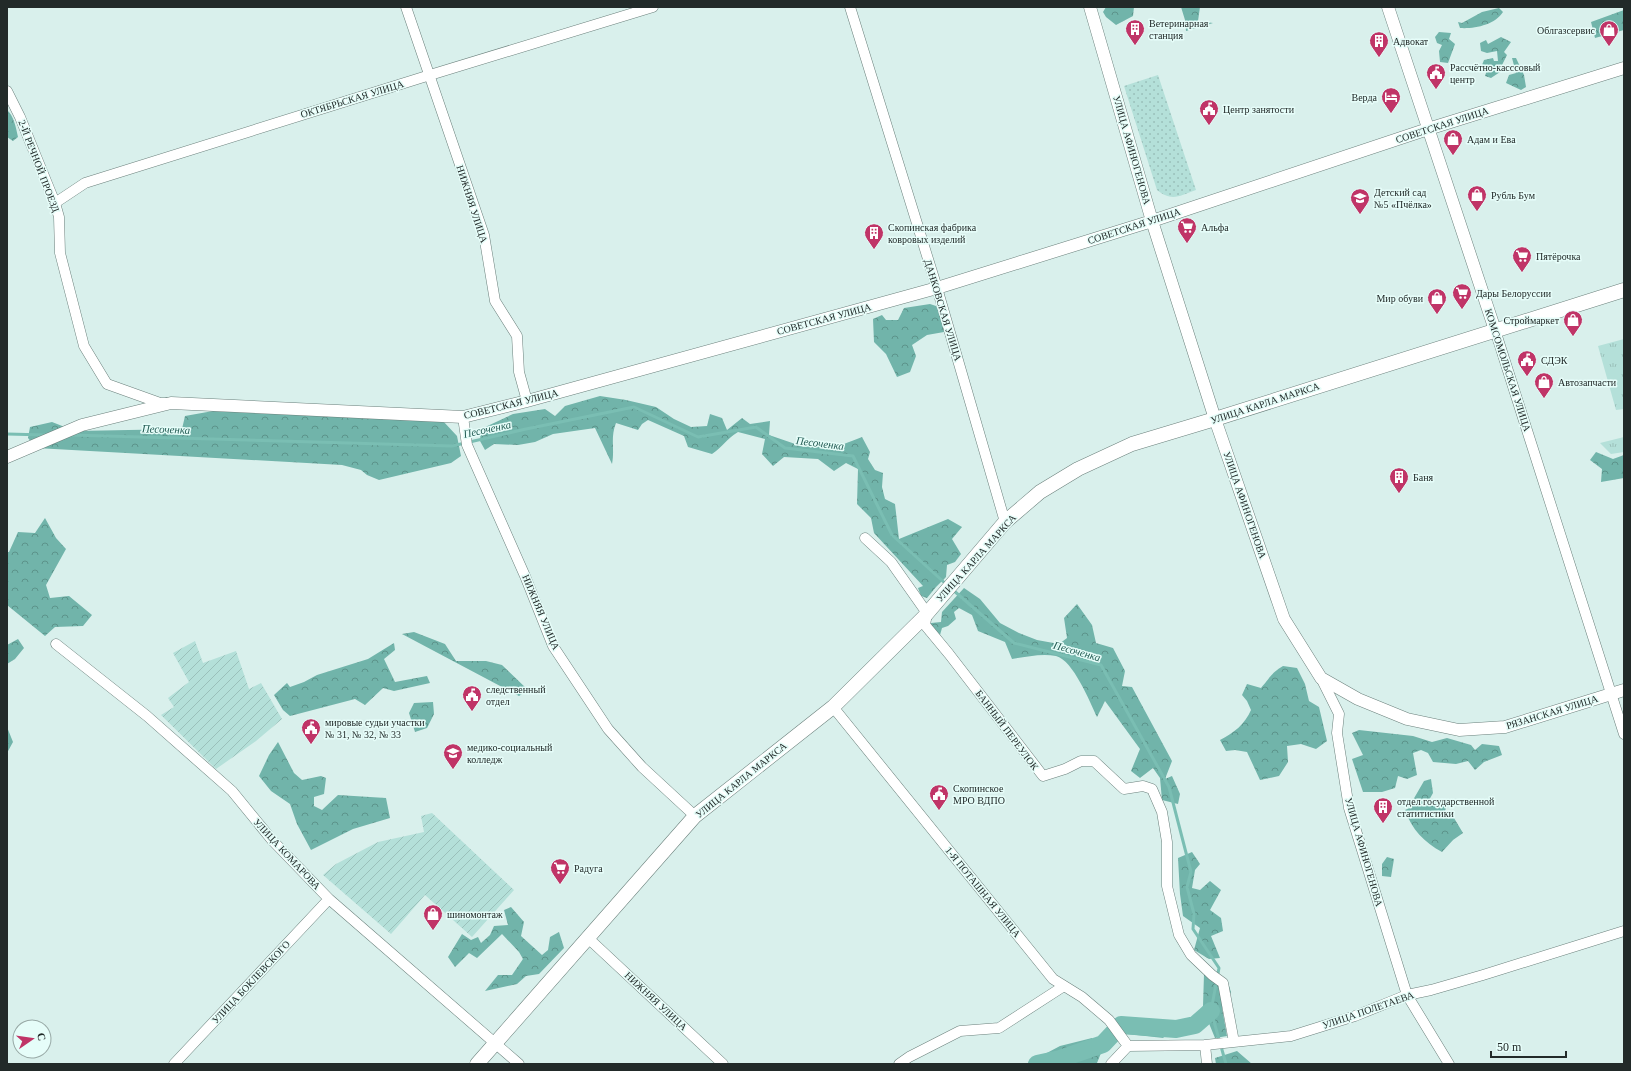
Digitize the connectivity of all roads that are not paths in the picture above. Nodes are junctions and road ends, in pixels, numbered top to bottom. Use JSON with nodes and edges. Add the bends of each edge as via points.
{"nodes":[{"id":1,"x":406,"y":7,"type":"edge"},
{"id":2,"x":653,"y":7,"type":"edge"},
{"id":3,"x":850,"y":7,"type":"edge"},
{"id":4,"x":1090,"y":7,"type":"edge"},
{"id":5,"x":1388,"y":7,"type":"edge"},
{"id":6,"x":1624,"y":68,"type":"edge"},
{"id":7,"x":430,"y":75,"type":"junction"},
{"id":8,"x":7,"y":91,"type":"edge"},
{"id":9,"x":1428,"y":128,"type":"junction"},
{"id":10,"x":55,"y":203,"type":"junction"},
{"id":11,"x":1152,"y":221,"type":"junction"},
{"id":12,"x":937,"y":288,"type":"junction"},
{"id":13,"x":1624,"y":290,"type":"edge"},
{"id":14,"x":1496,"y":330,"type":"junction"},
{"id":15,"x":527,"y":401,"type":"junction"},
{"id":16,"x":171,"y":403,"type":"junction"},
{"id":17,"x":463,"y":417,"type":"junction"},
{"id":18,"x":1215,"y":419,"type":"junction"},
{"id":19,"x":7,"y":456,"type":"edge"},
{"id":20,"x":1005,"y":522,"type":"junction"},
{"id":21,"x":865,"y":538,"type":"dead end"},
{"id":22,"x":927,"y":614,"type":"junction"},
{"id":23,"x":56,"y":644,"type":"dead end"},
{"id":24,"x":1321,"y":678,"type":"junction"},
{"id":25,"x":1618,"y":692,"type":"edge"},
{"id":26,"x":833,"y":706,"type":"junction"},
{"id":27,"x":1624,"y":734,"type":"edge"},
{"id":28,"x":695,"y":816,"type":"junction"},
{"id":29,"x":329,"y":899,"type":"junction"},
{"id":30,"x":1624,"y":931,"type":"edge"},
{"id":31,"x":588,"y":938,"type":"junction"},
{"id":32,"x":1064,"y":986,"type":"junction"},
{"id":33,"x":1407,"y":995,"type":"junction"},
{"id":34,"x":1234,"y":1042,"type":"junction"},
{"id":35,"x":496,"y":1043,"type":"junction"},
{"id":36,"x":1204,"y":1045,"type":"junction"},
{"id":37,"x":1128,"y":1046,"type":"junction"},
{"id":38,"x":174,"y":1064,"type":"edge"},
{"id":39,"x":478,"y":1064,"type":"edge"},
{"id":40,"x":519,"y":1064,"type":"edge"},
{"id":41,"x":723,"y":1064,"type":"edge"},
{"id":42,"x":899,"y":1064,"type":"edge"},
{"id":43,"x":1111,"y":1064,"type":"edge"},
{"id":44,"x":1208,"y":1064,"type":"edge"},
{"id":45,"x":1449,"y":1064,"type":"edge"}],
"edges":[{"from":1,"to":7,"type":"street","name":"НИЖНЯЯ УЛИЦА"},
{"from":2,"to":7,"type":"street","name":"ОКТЯБРЬСКАЯ УЛИЦА"},
{"from":3,"to":12,"type":"street","name":"ДАНКОВСКАЯ УЛИЦА"},
{"from":4,"to":11,"type":"street","name":"УЛИЦА АФИНОГЕНОВА"},
{"from":5,"to":9,"type":"street","name":"КОМСОМОЛЬСКАЯ УЛИЦА"},
{"from":6,"to":9,"type":"street","name":"СОВЕТСКАЯ УЛИЦА"},
{"from":7,"to":10,"type":"street","name":"ОКТЯБРЬСКАЯ УЛИЦА","via":[[84,183]]},
{"from":7,"to":15,"type":"street","name":"НИЖНЯЯ УЛИЦА","via":[[484,235],[495,301],[517,336],[519,372]]},
{"from":8,"to":10,"type":"street","name":"2-Й РЕЧНОЙ ПРОЕЗД"},
{"from":9,"to":11,"type":"street","name":"СОВЕТСКАЯ УЛИЦА"},
{"from":9,"to":14,"type":"street","name":"КОМСОМОЛЬСКАЯ УЛИЦА"},
{"from":10,"to":16,"type":"street","name":"2-Й РЕЧНОЙ ПРОЕЗД","via":[[59,217],[60,253],[84,346],[107,384],[160,403]]},
{"from":11,"to":12,"type":"street","name":"СОВЕТСКАЯ УЛИЦА"},
{"from":11,"to":18,"type":"street","name":"УЛИЦА АФИНОГЕНОВА"},
{"from":12,"to":15,"type":"street","name":"СОВЕТСКАЯ УЛИЦА"},
{"from":12,"to":20,"type":"street","name":"ДАНКОВСКАЯ УЛИЦА"},
{"from":13,"to":14,"type":"main road","name":"УЛИЦА КАРЛА МАРКСА"},
{"from":14,"to":18,"type":"main road","name":"УЛИЦА КАРЛА МАРКСА"},
{"from":14,"to":25,"type":"street","name":"КОМСОМОЛЬСКАЯ УЛИЦА"},
{"from":15,"to":17,"type":"street","name":"СОВЕТСКАЯ УЛИЦА"},
{"from":16,"to":17,"type":"street","name":"СОВЕТСКАЯ УЛИЦА"},
{"from":16,"to":19,"type":"street","name":"СОВЕТСКАЯ УЛИЦА","via":[[82,425]]},
{"from":17,"to":28,"type":"street","name":"НИЖНЯЯ УЛИЦА","via":[[467,445],[553,646],[608,729],[642,767]]},
{"from":18,"to":20,"type":"main road","name":"УЛИЦА КАРЛА МАРКСА","via":[[1132,444],[1078,469],[1040,492]]},
{"from":18,"to":24,"type":"street","name":"УЛИЦА АФИНОГЕНОВА","via":[[1284,619]]},
{"from":20,"to":22,"type":"main road","name":"УЛИЦА КАРЛА МАРКСА"},
{"from":21,"to":22,"type":"street","name":"БАННЫЙ ПЕРЕУЛОК","via":[[891,562]]},
{"from":22,"to":26,"type":"main road","name":"УЛИЦА КАРЛА МАРКСА"},
{"from":22,"to":34,"type":"street","name":"БАННЫЙ ПЕРЕУЛОК","via":[[926,625],[1042,776],[1066,769],[1081,761],[1094,761],[1124,789],[1143,786],[1152,789],[1162,812],[1167,842],[1167,886],[1179,935],[1191,955],[1223,983]]},
{"from":23,"to":29,"type":"street","name":"УЛИЦА КОМАРОВА","via":[[147,716],[232,791],[272,840]]},
{"from":24,"to":25,"type":"street","name":"РЯЗАНСКАЯ УЛИЦА","via":[[1358,699],[1407,719],[1459,730],[1505,727]]},
{"from":24,"to":33,"type":"street","name":"УЛИЦА АФИНОГЕНОВА","via":[[1339,714],[1336,733],[1349,808]]},
{"from":25,"to":27,"type":"street","name":"КОМСОМОЛЬСКАЯ УЛИЦА"},
{"from":26,"to":28,"type":"main road","name":"УЛИЦА КАРЛА МАРКСА"},
{"from":26,"to":32,"type":"street","name":"1-Я ПОТАШНАЯ УЛИЦА","via":[[1053,979]]},
{"from":28,"to":31,"type":"main road","name":"УЛИЦА КАРЛА МАРКСА"},
{"from":29,"to":35,"type":"street","name":"УЛИЦА КОМАРОВА"},
{"from":29,"to":38,"type":"street","name":"УЛИЦА БОКЛЕВСКОГО"},
{"from":30,"to":33,"type":"street","name":"УЛИЦА ПОЛЕТАЕВА","via":[[1476,977]]},
{"from":31,"to":35,"type":"main road","name":"УЛИЦА КАРЛА МАРКСА"},
{"from":31,"to":41,"type":"street","name":"НИЖНЯЯ УЛИЦА"},
{"from":32,"to":37,"type":"street","name":"1-Я ПОТАШНАЯ УЛИЦА","via":[[1082,997],[1108,1020]]},
{"from":32,"to":42,"type":"street","via":[[999,1028],[960,1031]]},
{"from":33,"to":34,"type":"street","name":"УЛИЦА ПОЛЕТАЕВА","via":[[1355,1016],[1291,1036]]},
{"from":33,"to":45,"type":"street","name":"УЛИЦА АФИНОГЕНОВА"},
{"from":34,"to":36,"type":"street","name":"УЛИЦА ПОЛЕТАЕВА"},
{"from":35,"to":39,"type":"main road","name":"УЛИЦА КАРЛА МАРКСА"},
{"from":35,"to":40,"type":"street","name":"УЛИЦА КОМАРОВА"},
{"from":36,"to":37,"type":"street","name":"УЛИЦА ПОЛЕТАЕВА"},
{"from":36,"to":44,"type":"street"},
{"from":37,"to":43,"type":"street"}]}
